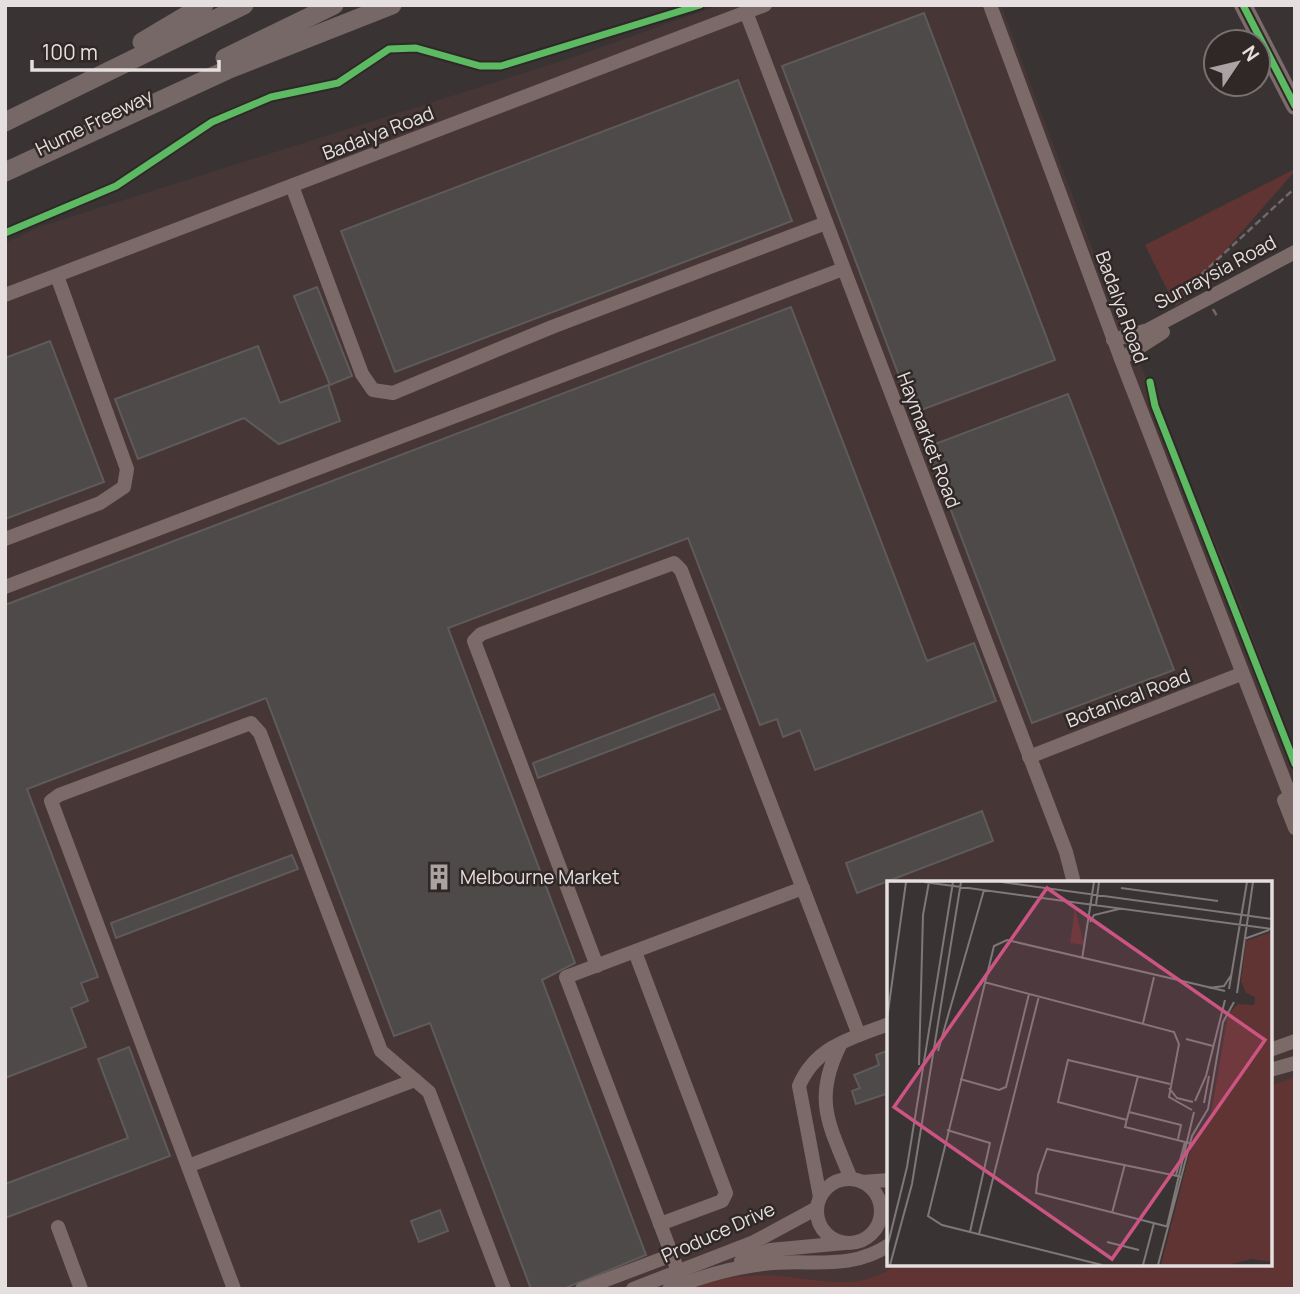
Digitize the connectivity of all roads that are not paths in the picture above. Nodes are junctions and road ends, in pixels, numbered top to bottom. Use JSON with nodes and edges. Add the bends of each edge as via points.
{"nodes":[{"id":1,"x":204,"y":5,"type":"edge"},
{"id":2,"x":244,"y":5,"type":"edge"},
{"id":3,"x":334,"y":5,"type":"edge"},
{"id":4,"x":392,"y":5,"type":"edge"},
{"id":5,"x":765,"y":5,"type":"edge"},
{"id":6,"x":990,"y":5,"type":"edge"},
{"id":7,"x":1243,"y":5,"type":"edge"},
{"id":8,"x":746,"y":12,"type":"junction"},
{"id":9,"x":1295,"y":106,"type":"edge"},
{"id":10,"x":30,"y":109,"type":"junction"},
{"id":11,"x":5,"y":121,"type":"edge"},
{"id":12,"x":5,"y":165,"type":"edge"},
{"id":13,"x":5,"y":172,"type":"edge"},
{"id":14,"x":292,"y":186,"type":"junction"},
{"id":15,"x":826,"y":223,"type":"junction"},
{"id":16,"x":1295,"y":252,"type":"edge"},
{"id":17,"x":1295,"y":263,"type":"edge"},
{"id":18,"x":844,"y":269,"type":"junction"},
{"id":19,"x":57,"y":276,"type":"junction"},
{"id":20,"x":5,"y":295,"type":"edge"},
{"id":21,"x":1212,"y":308,"type":"junction"},
{"id":22,"x":1113,"y":340,"type":"junction"},
{"id":23,"x":1121,"y":359,"type":"junction"},
{"id":24,"x":5,"y":539,"type":"edge"},
{"id":25,"x":5,"y":587,"type":"edge"},
{"id":26,"x":1241,"y":674,"type":"junction"},
{"id":27,"x":1252,"y":700,"type":"junction"},
{"id":28,"x":1029,"y":757,"type":"junction"},
{"id":29,"x":1295,"y":808,"type":"edge"},
{"id":30,"x":1295,"y":828,"type":"edge"},
{"id":31,"x":1073,"y":881,"type":"edge"},
{"id":32,"x":803,"y":888,"type":"junction"},
{"id":33,"x":635,"y":952,"type":"junction"},
{"id":34,"x":597,"y":966,"type":"junction"},
{"id":35,"x":887,"y":1025,"type":"edge"},
{"id":36,"x":859,"y":1035,"type":"junction"},
{"id":37,"x":1295,"y":1041,"type":"edge"},
{"id":38,"x":840,"y":1045,"type":"junction"},
{"id":39,"x":1272,"y":1049,"type":"edge"},
{"id":40,"x":1295,"y":1063,"type":"edge"},
{"id":41,"x":1272,"y":1069,"type":"edge"},
{"id":42,"x":415,"y":1080,"type":"junction"},
{"id":43,"x":188,"y":1166,"type":"junction"},
{"id":44,"x":856,"y":1180,"type":"junction"},
{"id":45,"x":887,"y":1180,"type":"edge"},
{"id":46,"x":819,"y":1203,"type":"junction"},
{"id":47,"x":887,"y":1220,"type":"edge"},
{"id":48,"x":660,"y":1224,"type":"junction"},
{"id":49,"x":58,"y":1227,"type":"dead end"},
{"id":50,"x":876,"y":1228,"type":"junction"},
{"id":51,"x":849,"y":1243,"type":"junction"},
{"id":52,"x":887,"y":1246,"type":"edge"},
{"id":53,"x":671,"y":1255,"type":"junction"},
{"id":54,"x":715,"y":1272,"type":"junction"},
{"id":55,"x":677,"y":1281,"type":"edge"},
{"id":56,"x":81,"y":1289,"type":"edge"},
{"id":57,"x":234,"y":1289,"type":"edge"},
{"id":58,"x":504,"y":1289,"type":"edge"},
{"id":59,"x":582,"y":1289,"type":"edge"},
{"id":60,"x":633,"y":1289,"type":"edge"}],
"edges":[{"from":1,"to":10,"type":"highway"},
{"from":2,"to":10,"type":"highway","name":"Hume Freeway"},
{"from":3,"to":12,"type":"highway","name":"Hume Freeway"},
{"from":4,"to":13,"type":"highway","via":[[227,70]]},
{"from":5,"to":8,"type":"lane","name":"Badalya Road"},
{"from":6,"to":22,"type":"lane","name":"Badalya Road"},
{"from":7,"to":9,"type":"main road"},
{"from":8,"to":14,"type":"lane","name":"Badalya Road"},
{"from":8,"to":15,"type":"lane","name":"Haymarket Road"},
{"from":10,"to":11,"type":"highway","name":"Hume Freeway"},
{"from":14,"to":15,"type":"lane","via":[[362,374],[373,390],[393,393]]},
{"from":14,"to":19,"type":"lane","name":"Badalya Road"},
{"from":15,"to":18,"type":"lane","name":"Haymarket Road"},
{"from":16,"to":21,"type":"lane","name":"Sunraysia Road"},
{"from":17,"to":21,"type":"lane","name":"Sunraysia Road"},
{"from":18,"to":25,"type":"lane"},
{"from":18,"to":28,"type":"lane","name":"Haymarket Road"},
{"from":19,"to":20,"type":"lane","name":"Badalya Road"},
{"from":19,"to":24,"type":"lane","via":[[127,469],[124,487],[100,502]]},
{"from":21,"to":22,"type":"lane","name":"Sunraysia Road"},
{"from":21,"to":23,"type":"lane","name":"Sunraysia Road","via":[[1156,335]]},
{"from":22,"to":23,"type":"lane","name":"Badalya Road"},
{"from":23,"to":26,"type":"lane","name":"Badalya Road"},
{"from":26,"to":27,"type":"lane","name":"Badalya Road"},
{"from":26,"to":28,"type":"lane","name":"Botanical Road"},
{"from":27,"to":29,"type":"lane","name":"Badalya Road"},
{"from":27,"to":30,"type":"lane","name":"Badalya Road","via":[[1253,723]]},
{"from":28,"to":31,"type":"lane","name":"Haymarket Road"},
{"from":32,"to":33,"type":"lane"},
{"from":32,"to":34,"type":"lane","via":[[677,565],[668,564],[492,630],[478,636],[474,647]]},
{"from":32,"to":36,"type":"lane"},
{"from":33,"to":34,"type":"lane"},
{"from":33,"to":48,"type":"lane","via":[[726,1193],[722,1201]]},
{"from":34,"to":48,"type":"lane","via":[[566,977]]},
{"from":35,"to":36,"type":"lane"},
{"from":36,"to":38,"type":"lane"},
{"from":37,"to":39,"type":"lane"},
{"from":38,"to":44,"type":"lane","via":[[830,1067],[824,1101]]},
{"from":38,"to":46,"type":"lane","via":[[820,1054],[799,1086]]},
{"from":40,"to":41,"type":"lane"},
{"from":42,"to":43,"type":"lane"},
{"from":42,"to":43,"type":"lane","via":[[381,1051],[257,727],[245,724],[123,770],[59,795],[51,803]]},
{"from":42,"to":58,"type":"lane","via":[[429,1092]]},
{"from":43,"to":57,"type":"lane"},
{"from":44,"to":45,"type":"lane"},
{"from":44,"to":46,"type":"lane","via":[[832,1183]]},
{"from":44,"to":50,"type":"lane","via":[[877,1196],[880,1218]]},
{"from":46,"to":51,"type":"lane","via":[[818,1219],[830,1236]]},
{"from":46,"to":55,"type":"lane","name":"Produce Drive"},
{"from":47,"to":50,"type":"lane"},
{"from":48,"to":53,"type":"lane"},
{"from":49,"to":56,"type":"lane"},
{"from":50,"to":51,"type":"lane","via":[[860,1241]]},
{"from":51,"to":54,"type":"lane","name":"Produce Drive","via":[[770,1250]]},
{"from":52,"to":54,"type":"lane","name":"Produce Drive","via":[[853,1261],[766,1263]]},
{"from":53,"to":55,"type":"lane"},
{"from":53,"to":59,"type":"lane"},
{"from":54,"to":55,"type":"lane","name":"Produce Drive"},
{"from":55,"to":60,"type":"lane","name":"Produce Drive"}]}
